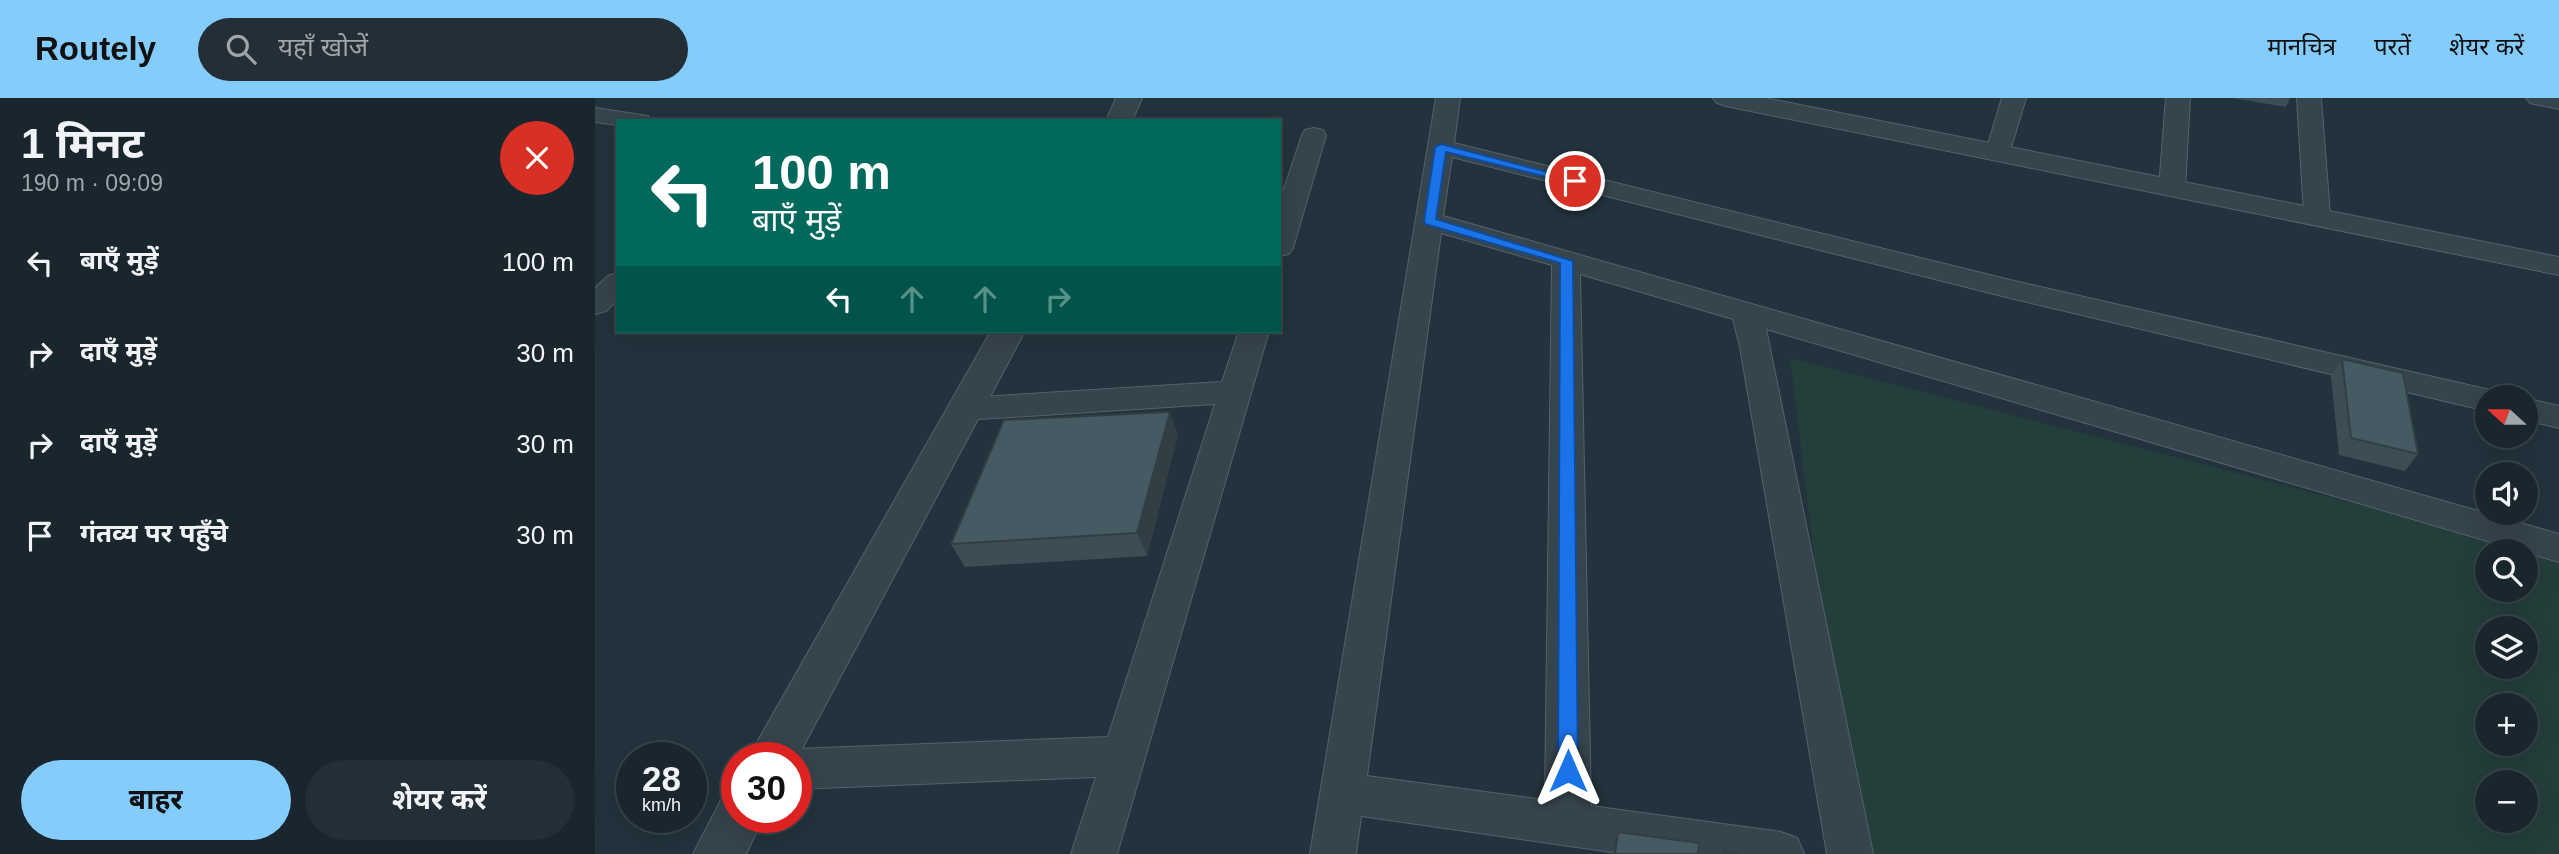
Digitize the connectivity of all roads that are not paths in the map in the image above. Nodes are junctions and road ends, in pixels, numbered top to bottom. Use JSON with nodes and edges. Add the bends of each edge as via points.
{"nodes":[{"id":1,"x":1129,"y":98,"type":"edge"},
{"id":2,"x":1448,"y":98,"type":"edge"},
{"id":3,"x":1727,"y":98,"type":"edge"},
{"id":4,"x":2014,"y":98,"type":"edge"},
{"id":5,"x":2178,"y":98,"type":"edge"},
{"id":6,"x":2309,"y":98,"type":"edge"},
{"id":7,"x":2538,"y":98,"type":"edge"},
{"id":8,"x":2559,"y":100,"type":"edge"},
{"id":9,"x":595,"y":115,"type":"edge"},
{"id":10,"x":624,"y":119,"type":"edge"},
{"id":11,"x":1120,"y":119,"type":"edge"},
{"id":12,"x":1314,"y":135,"type":"dead end"},
{"id":13,"x":1441,"y":147,"type":"junction"},
{"id":14,"x":1998,"y":151,"type":"junction"},
{"id":15,"x":2172,"y":188,"type":"junction"},
{"id":16,"x":2316,"y":215,"type":"junction"},
{"id":17,"x":1430,"y":221,"type":"junction"},
{"id":18,"x":1281,"y":242,"type":"edge"},
{"id":19,"x":1566,"y":261,"type":"junction"},
{"id":20,"x":2559,"y":266,"type":"edge"},
{"id":21,"x":595,"y":278,"type":"edge"},
{"id":22,"x":616,"y":282,"type":"edge"},
{"id":23,"x":616,"y":284,"type":"edge"},
{"id":24,"x":595,"y":304,"type":"edge"},
{"id":25,"x":1747,"y":314,"type":"junction"},
{"id":26,"x":1007,"y":333,"type":"edge"},
{"id":27,"x":1253,"y":333,"type":"edge"},
{"id":28,"x":1235,"y":392,"type":"junction"},
{"id":29,"x":2475,"y":397,"type":"edge"},
{"id":30,"x":965,"y":409,"type":"junction"},
{"id":31,"x":2538,"y":412,"type":"edge"},
{"id":32,"x":2559,"y":416,"type":"edge"},
{"id":33,"x":2559,"y":548,"type":"edge"},
{"id":34,"x":781,"y":742,"type":"edge"},
{"id":35,"x":1124,"y":756,"type":"junction"},
{"id":36,"x":812,"y":768,"type":"edge"},
{"id":37,"x":1342,"y":793,"type":"junction"},
{"id":38,"x":1568,"y":825,"type":"junction"},
{"id":39,"x":730,"y":833,"type":"edge"},
{"id":40,"x":719,"y":854,"type":"edge"},
{"id":41,"x":1094,"y":854,"type":"edge"},
{"id":42,"x":1333,"y":854,"type":"edge"},
{"id":43,"x":1781,"y":854,"type":"edge"},
{"id":44,"x":1850,"y":854,"type":"edge"}],
"edges":[{"from":1,"to":11,"type":"street"},
{"from":2,"to":13,"type":"street"},
{"from":3,"to":14,"type":"street"},
{"from":4,"to":14,"type":"street"},
{"from":5,"to":15,"type":"street"},
{"from":6,"to":16,"type":"street"},
{"from":7,"to":8,"type":"street"},
{"from":9,"to":10,"type":"street"},
{"from":12,"to":18,"type":"street"},
{"from":13,"to":17,"type":"street"},
{"from":13,"to":29,"type":"street","via":[[2006,288]]},
{"from":14,"to":15,"type":"street"},
{"from":15,"to":16,"type":"street"},
{"from":16,"to":20,"type":"street"},
{"from":17,"to":19,"type":"street"},
{"from":17,"to":37,"type":"street"},
{"from":19,"to":25,"type":"street"},
{"from":19,"to":38,"type":"street"},
{"from":21,"to":22,"type":"street"},
{"from":23,"to":24,"type":"street"},
{"from":25,"to":33,"type":"street"},
{"from":25,"to":44,"type":"street"},
{"from":26,"to":30,"type":"street"},
{"from":27,"to":28,"type":"street"},
{"from":28,"to":30,"type":"street"},
{"from":28,"to":35,"type":"street"},
{"from":30,"to":34,"type":"street"},
{"from":31,"to":32,"type":"street"},
{"from":35,"to":36,"type":"street"},
{"from":35,"to":41,"type":"street"},
{"from":37,"to":38,"type":"street"},
{"from":37,"to":42,"type":"street"},
{"from":38,"to":43,"type":"street"},
{"from":39,"to":40,"type":"street"}]}
